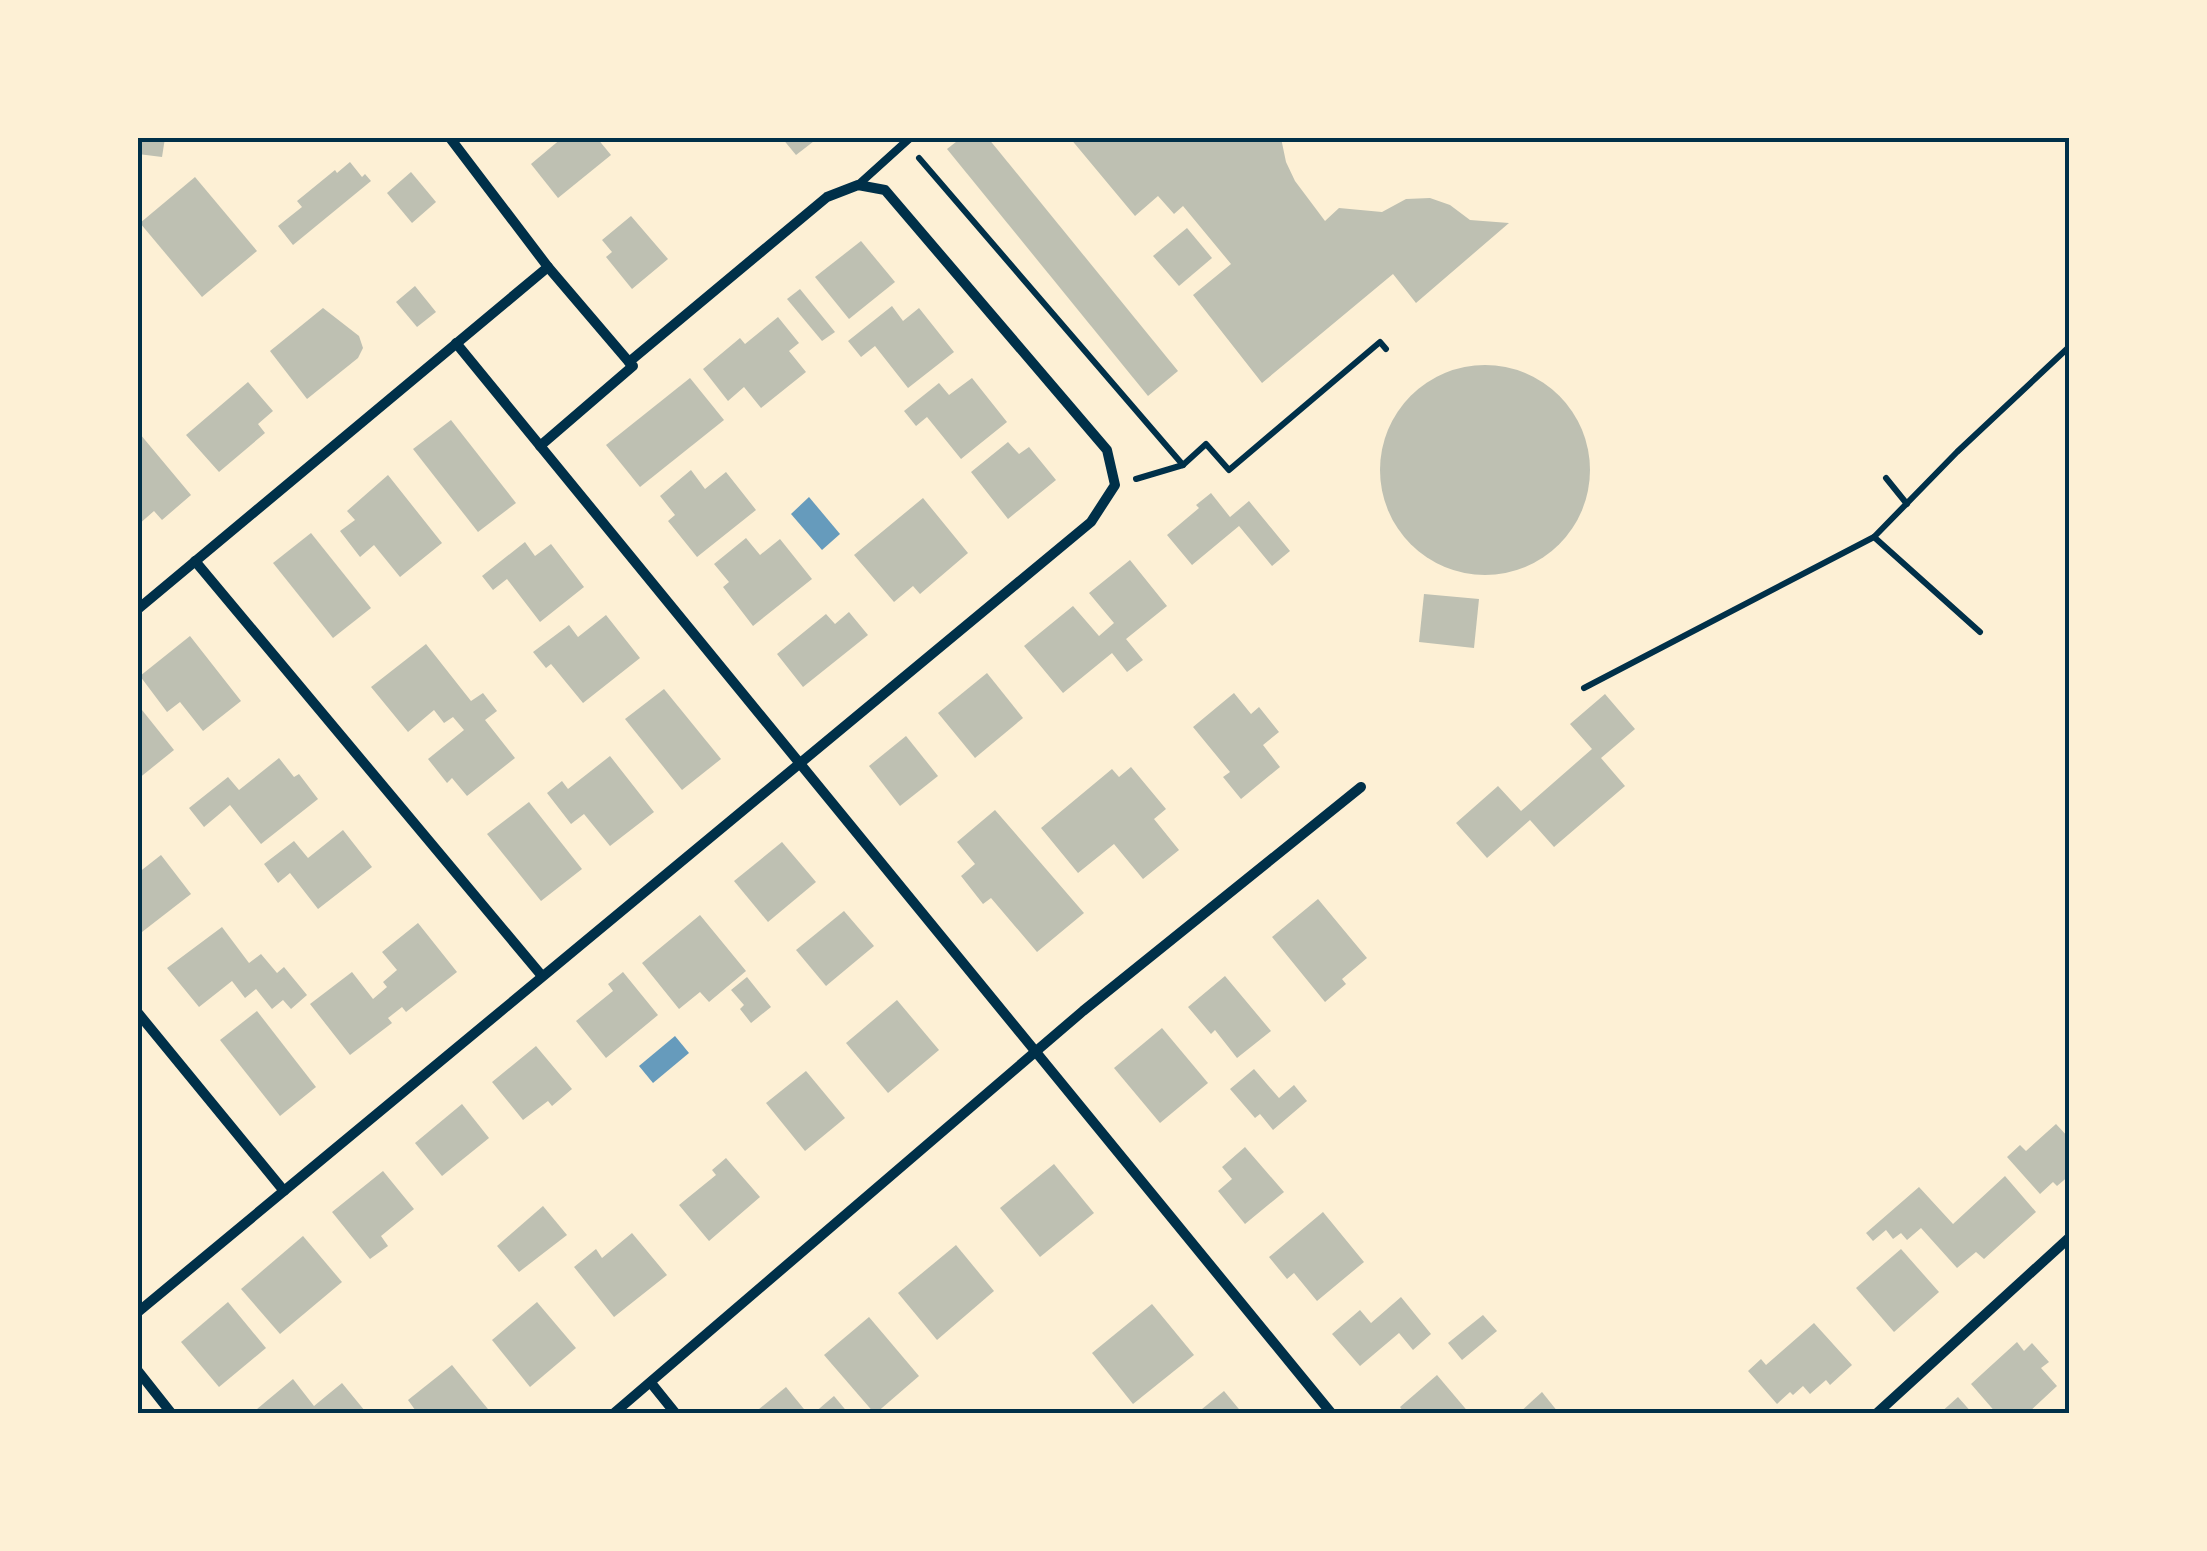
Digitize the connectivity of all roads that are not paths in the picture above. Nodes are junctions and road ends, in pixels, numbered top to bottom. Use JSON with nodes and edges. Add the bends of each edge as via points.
{"nodes":[{"id":1,"x":450,"y":138,"type":"edge"},
{"id":2,"x":907,"y":140,"type":"edge"},
{"id":3,"x":858,"y":185,"type":"junction"},
{"id":4,"x":548,"y":267,"type":"junction"},
{"id":5,"x":456,"y":343,"type":"junction"},
{"id":6,"x":629,"y":362,"type":"junction"},
{"id":7,"x":540,"y":446,"type":"junction"},
{"id":8,"x":194,"y":561,"type":"junction"},
{"id":9,"x":138,"y":609,"type":"edge"},
{"id":10,"x":799,"y":763,"type":"junction"},
{"id":11,"x":1361,"y":788,"type":"dead end"},
{"id":12,"x":542,"y":976,"type":"junction"},
{"id":13,"x":138,"y":1014,"type":"edge"},
{"id":14,"x":1035,"y":1052,"type":"junction"},
{"id":15,"x":284,"y":1191,"type":"junction"},
{"id":16,"x":2070,"y":1237,"type":"edge"},
{"id":17,"x":138,"y":1312,"type":"edge"},
{"id":18,"x":138,"y":1371,"type":"edge"},
{"id":19,"x":651,"y":1383,"type":"junction"},
{"id":20,"x":172,"y":1414,"type":"edge"},
{"id":21,"x":614,"y":1414,"type":"edge"},
{"id":22,"x":676,"y":1414,"type":"edge"},
{"id":23,"x":1332,"y":1414,"type":"edge"},
{"id":24,"x":1876,"y":1414,"type":"edge"}],
"edges":[{"from":1,"to":4,"type":"street"},
{"from":2,"to":3,"type":"lane"},
{"from":3,"to":6,"type":"street","via":[[827,197]]},
{"from":3,"to":10,"type":"street","via":[[886,190],[1107,450],[1115,485],[1090,522]]},
{"from":4,"to":5,"type":"street"},
{"from":4,"to":6,"type":"street"},
{"from":5,"to":7,"type":"street"},
{"from":5,"to":8,"type":"street"},
{"from":6,"to":7,"type":"street","via":[[633,366]]},
{"from":7,"to":10,"type":"street"},
{"from":8,"to":9,"type":"street"},
{"from":8,"to":12,"type":"street"},
{"from":10,"to":12,"type":"street"},
{"from":10,"to":14,"type":"street"},
{"from":11,"to":14,"type":"street"},
{"from":12,"to":15,"type":"street"},
{"from":13,"to":15,"type":"street"},
{"from":14,"to":19,"type":"street"},
{"from":14,"to":23,"type":"street"},
{"from":15,"to":17,"type":"street"},
{"from":16,"to":24,"type":"street"},
{"from":18,"to":20,"type":"street"},
{"from":19,"to":21,"type":"street"},
{"from":19,"to":22,"type":"street"}]}
